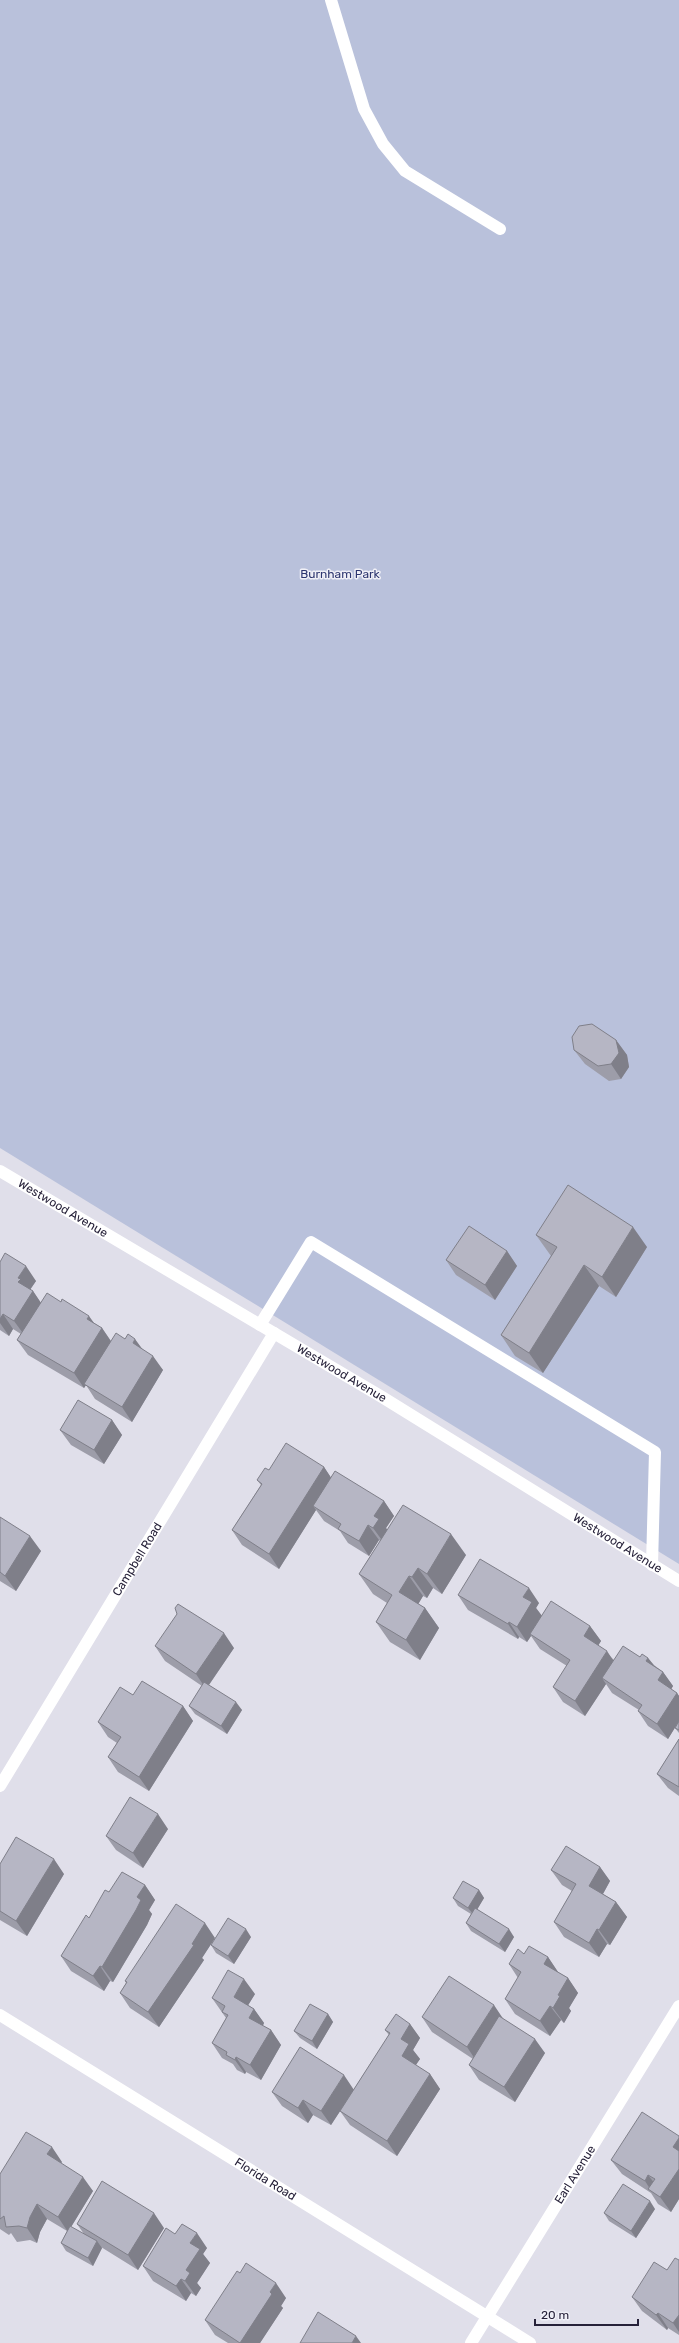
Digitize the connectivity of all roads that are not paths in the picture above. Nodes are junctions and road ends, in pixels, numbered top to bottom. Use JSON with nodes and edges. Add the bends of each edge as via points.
{"nodes":[{"id":1,"x":331,"y":0,"type":"edge"},
{"id":2,"x":500,"y":229,"type":"dead end"},
{"id":3,"x":0,"y":1171,"type":"edge"},
{"id":4,"x":260,"y":1325,"type":"junction"},
{"id":5,"x":274,"y":1333,"type":"junction"},
{"id":6,"x":652,"y":1565,"type":"junction"},
{"id":7,"x":679,"y":1581,"type":"edge"},
{"id":8,"x":0,"y":1786,"type":"edge"},
{"id":9,"x":679,"y":2006,"type":"edge"},
{"id":10,"x":0,"y":2015,"type":"edge"},
{"id":11,"x":487,"y":2317,"type":"junction"},
{"id":12,"x":472,"y":2343,"type":"edge"},
{"id":13,"x":530,"y":2343,"type":"edge"}],
"edges":[{"from":1,"to":2,"type":"street","via":[[364,109],[383,144],[405,171]]},
{"from":3,"to":4,"type":"street","name":"Westwood Avenue"},
{"from":4,"to":5,"type":"street","name":"Westwood Avenue"},
{"from":4,"to":6,"type":"street","via":[[311,1242],[655,1452]]},
{"from":5,"to":6,"type":"street","name":"Westwood Avenue"},
{"from":5,"to":8,"type":"street","name":"Campbell Road"},
{"from":6,"to":7,"type":"street","name":"Westwood Avenue"},
{"from":9,"to":11,"type":"street","name":"Earl Avenue"},
{"from":10,"to":11,"type":"street","name":"Florida Road"},
{"from":11,"to":12,"type":"street","name":"Earl Avenue"},
{"from":11,"to":13,"type":"street","name":"Florida Road"}]}
